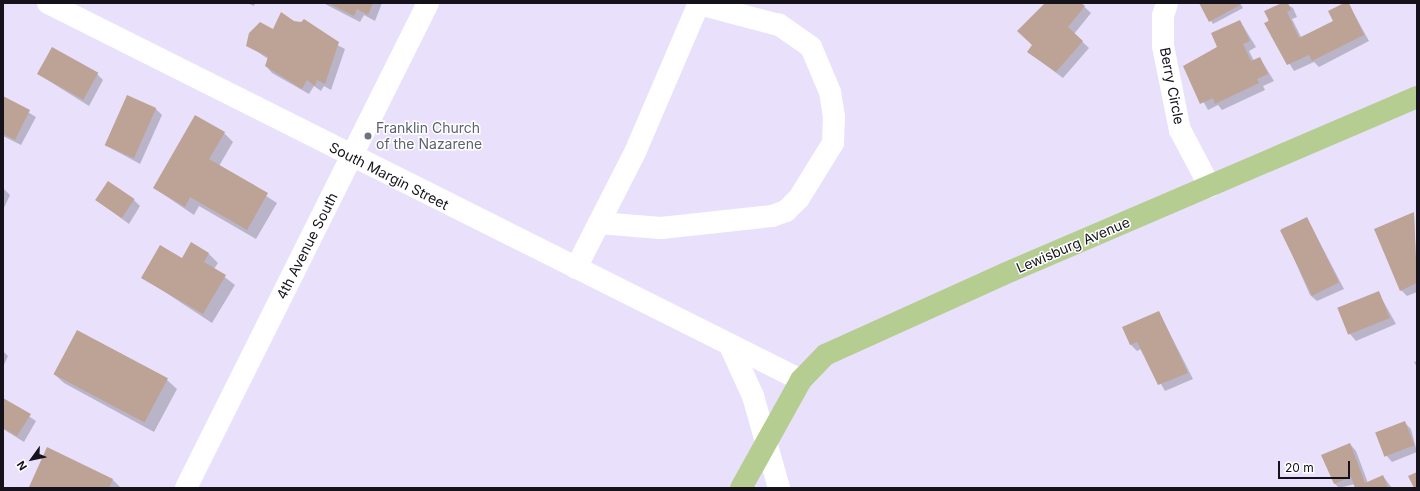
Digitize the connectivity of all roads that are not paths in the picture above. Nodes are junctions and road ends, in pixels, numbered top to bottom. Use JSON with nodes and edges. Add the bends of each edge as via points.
{"nodes":[{"id":1,"x":48,"y":3,"type":"edge"},
{"id":2,"x":428,"y":3,"type":"edge"},
{"id":3,"x":1167,"y":3,"type":"edge"},
{"id":4,"x":699,"y":4,"type":"edge"},
{"id":5,"x":1417,"y":97,"type":"edge"},
{"id":6,"x":351,"y":157,"type":"junction"},
{"id":7,"x":1210,"y":187,"type":"junction"},
{"id":8,"x":599,"y":223,"type":"junction"},
{"id":9,"x":576,"y":268,"type":"junction"},
{"id":10,"x":731,"y":348,"type":"junction"},
{"id":11,"x":800,"y":380,"type":"junction"},
{"id":12,"x":766,"y":439,"type":"junction"},
{"id":13,"x":186,"y":488,"type":"edge"},
{"id":14,"x":741,"y":488,"type":"edge"},
{"id":15,"x":779,"y":488,"type":"edge"}],
"edges":[{"from":1,"to":6,"type":"street","name":"South Margin Street"},
{"from":2,"to":6,"type":"street","name":"4th Avenue South"},
{"from":3,"to":7,"type":"street","name":"Berry Circle","via":[[1163,16],[1163,46],[1180,130]]},
{"from":4,"to":8,"type":"street","via":[[636,150]]},
{"from":4,"to":8,"type":"street","via":[[779,25],[811,47],[830,92],[834,117],[832,143],[799,198],[786,211],[772,216],[661,228]]},
{"from":5,"to":7,"type":"main road","name":"Lewisburg Avenue"},
{"from":6,"to":9,"type":"street","name":"South Margin Street"},
{"from":6,"to":13,"type":"street","name":"4th Avenue South"},
{"from":7,"to":11,"type":"main road","name":"Lewisburg Avenue","via":[[842,346],[825,355]]},
{"from":8,"to":9,"type":"street"},
{"from":9,"to":10,"type":"street","name":"South Margin Street"},
{"from":10,"to":11,"type":"street","name":"South Margin Street"},
{"from":10,"to":12,"type":"street","via":[[753,396]]},
{"from":11,"to":12,"type":"main road","name":"Lewisburg Avenue"},
{"from":12,"to":14,"type":"main road","name":"Lewisburg Avenue"},
{"from":12,"to":15,"type":"street"}]}
